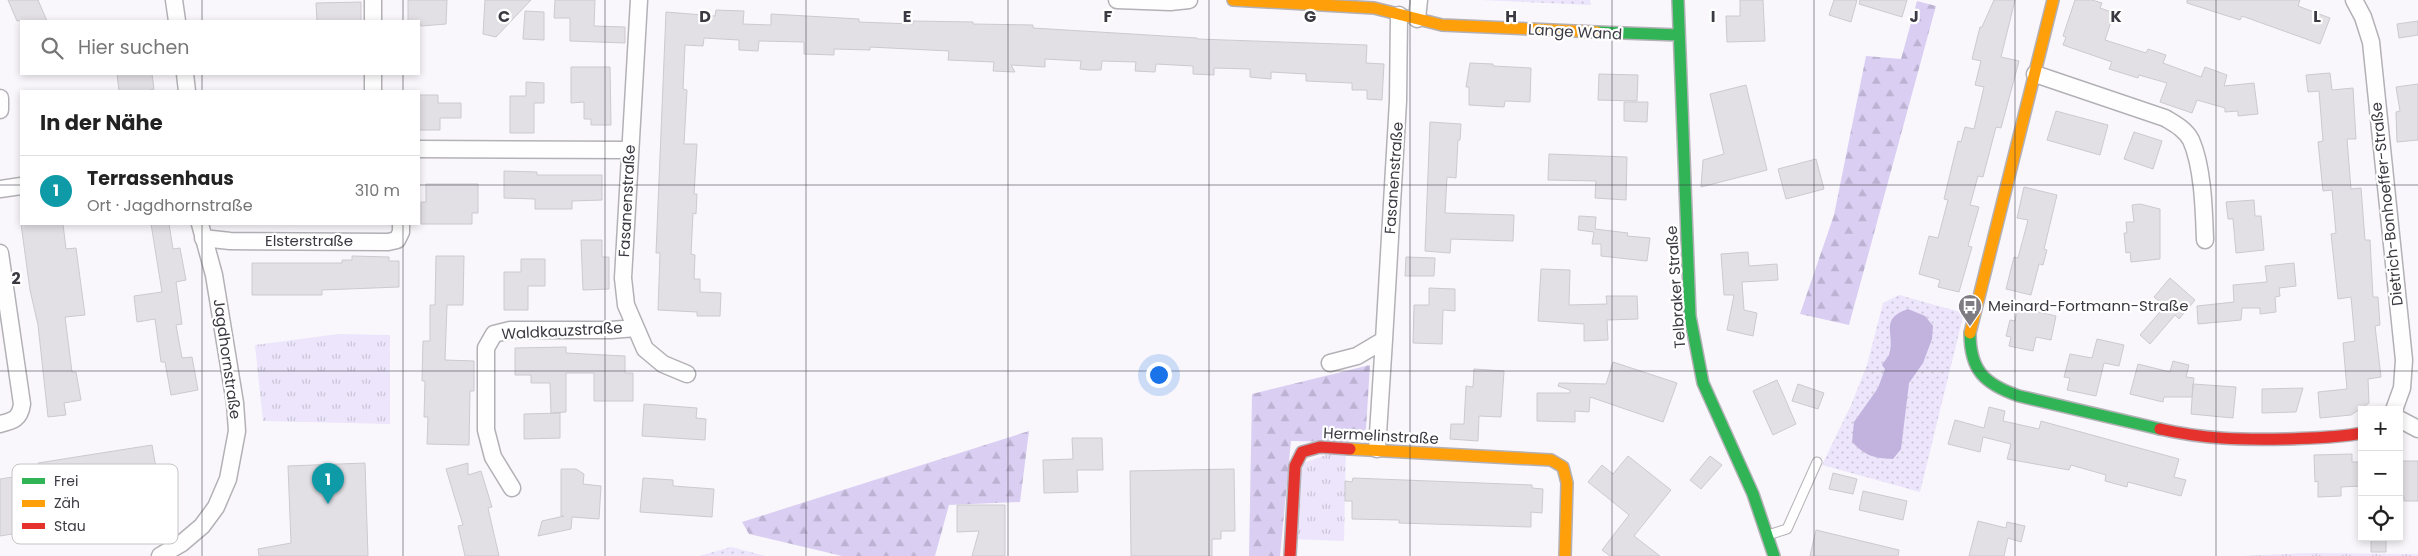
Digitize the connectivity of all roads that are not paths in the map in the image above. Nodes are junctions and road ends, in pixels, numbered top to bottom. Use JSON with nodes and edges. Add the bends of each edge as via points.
{"nodes":[{"id":1,"x":174,"y":0,"type":"edge"},
{"id":2,"x":373,"y":0,"type":"edge"},
{"id":3,"x":639,"y":0,"type":"edge"},
{"id":4,"x":1117,"y":0,"type":"edge"},
{"id":5,"x":1128,"y":0,"type":"edge"},
{"id":6,"x":1189,"y":0,"type":"edge"},
{"id":7,"x":1233,"y":0,"type":"edge"},
{"id":8,"x":1419,"y":0,"type":"edge"},
{"id":9,"x":1678,"y":0,"type":"edge"},
{"id":10,"x":2053,"y":0,"type":"edge"},
{"id":11,"x":2354,"y":0,"type":"edge"},
{"id":12,"x":1399,"y":15,"type":"junction"},
{"id":13,"x":1417,"y":19,"type":"junction"},
{"id":14,"x":177,"y":20,"type":"edge"},
{"id":15,"x":373,"y":20,"type":"edge"},
{"id":16,"x":1679,"y":35,"type":"junction"},
{"id":17,"x":2035,"y":74,"type":"junction"},
{"id":18,"x":185,"y":75,"type":"edge"},
{"id":19,"x":372,"y":75,"type":"edge"},
{"id":20,"x":187,"y":90,"type":"edge"},
{"id":21,"x":372,"y":90,"type":"edge"},
{"id":22,"x":0,"y":98,"type":"edge"},
{"id":23,"x":0,"y":110,"type":"edge"},
{"id":24,"x":420,"y":149,"type":"edge"},
{"id":25,"x":630,"y":150,"type":"junction"},
{"id":26,"x":20,"y":186,"type":"edge"},
{"id":27,"x":0,"y":189,"type":"edge"},
{"id":28,"x":401,"y":225,"type":"edge"},
{"id":29,"x":202,"y":231,"type":"edge"},
{"id":30,"x":2205,"y":240,"type":"dead end"},
{"id":31,"x":0,"y":253,"type":"edge"},
{"id":32,"x":636,"y":328,"type":"junction"},
{"id":33,"x":1384,"y":340,"type":"junction"},
{"id":34,"x":1330,"y":363,"type":"dead end"},
{"id":35,"x":687,"y":374,"type":"dead end"},
{"id":36,"x":2395,"y":406,"type":"edge"},
{"id":37,"x":2403,"y":421,"type":"edge"},
{"id":38,"x":0,"y":424,"type":"edge"},
{"id":39,"x":2418,"y":429,"type":"edge"},
{"id":40,"x":2358,"y":434,"type":"edge"},
{"id":41,"x":1377,"y":449,"type":"junction"},
{"id":42,"x":1817,"y":462,"type":"dead end"},
{"id":43,"x":512,"y":488,"type":"dead end"},
{"id":44,"x":1768,"y":535,"type":"junction"},
{"id":45,"x":160,"y":556,"type":"edge"},
{"id":46,"x":1290,"y":556,"type":"edge"},
{"id":47,"x":1565,"y":556,"type":"edge"},
{"id":48,"x":1774,"y":556,"type":"edge"}],
"edges":[{"from":1,"to":14,"type":"street"},
{"from":2,"to":15,"type":"street"},
{"from":3,"to":25,"type":"street","name":"Fasanenstraße"},
{"from":4,"to":5,"type":"street"},
{"from":5,"to":6,"type":"street"},
{"from":7,"to":12,"type":"street","name":"Lange Wand","via":[[1374,8]]},
{"from":8,"to":13,"type":"street"},
{"from":9,"to":16,"type":"street","name":"Telbraker Straße"},
{"from":10,"to":17,"type":"street"},
{"from":11,"to":36,"type":"street","name":"Dietrich-Bonhoeffer-Straße","via":[[2371,42],[2404,360],[2402,388]]},
{"from":12,"to":13,"type":"street","name":"Lange Wand"},
{"from":12,"to":33,"type":"street","name":"Fasanenstraße","via":[[1398,101]]},
{"from":13,"to":16,"type":"street","name":"Lange Wand","via":[[1442,25]]},
{"from":16,"to":44,"type":"street","name":"Telbraker Straße","via":[[1690,316],[1695,350],[1703,382],[1754,494]]},
{"from":17,"to":30,"type":"street","via":[[2164,118],[2181,127],[2197,160]]},
{"from":17,"to":40,"type":"street","via":[[1970,327],[1971,356],[1983,376],[2002,391],[2019,396],[2196,437],[2231,440],[2327,438]]},
{"from":18,"to":20,"type":"street"},
{"from":19,"to":21,"type":"street"},
{"from":22,"to":23,"type":"street"},
{"from":24,"to":25,"type":"street"},
{"from":25,"to":32,"type":"street","name":"Fasanenstraße","via":[[623,278],[626,305]]},
{"from":26,"to":27,"type":"street"},
{"from":28,"to":29,"type":"street","name":"Elsterstraße","via":[[397,240],[388,242],[230,241]]},
{"from":29,"to":45,"type":"street","name":"Jagdhornstraße","via":[[214,275],[237,431],[228,479],[216,507],[202,526]]},
{"from":31,"to":38,"type":"street","via":[[22,404],[17,419]]},
{"from":32,"to":35,"type":"street","name":"Fasanenstraße","via":[[645,349],[663,364]]},
{"from":32,"to":43,"type":"street","name":"Waldkauzstraße","via":[[510,330],[494,334],[486,348],[486,421],[493,457]]},
{"from":33,"to":34,"type":"street","via":[[1357,356]]},
{"from":33,"to":41,"type":"street","name":"Fasanenstraße"},
{"from":37,"to":39,"type":"street"},
{"from":41,"to":46,"type":"street","name":"Hermelinstraße","via":[[1320,447],[1302,452],[1295,466]]},
{"from":41,"to":47,"type":"street","name":"Hermelinstraße","via":[[1551,460],[1563,467],[1567,484]]},
{"from":42,"to":44,"type":"lane","via":[[1787,529]]},
{"from":44,"to":48,"type":"street","name":"Telbraker Straße"}]}
